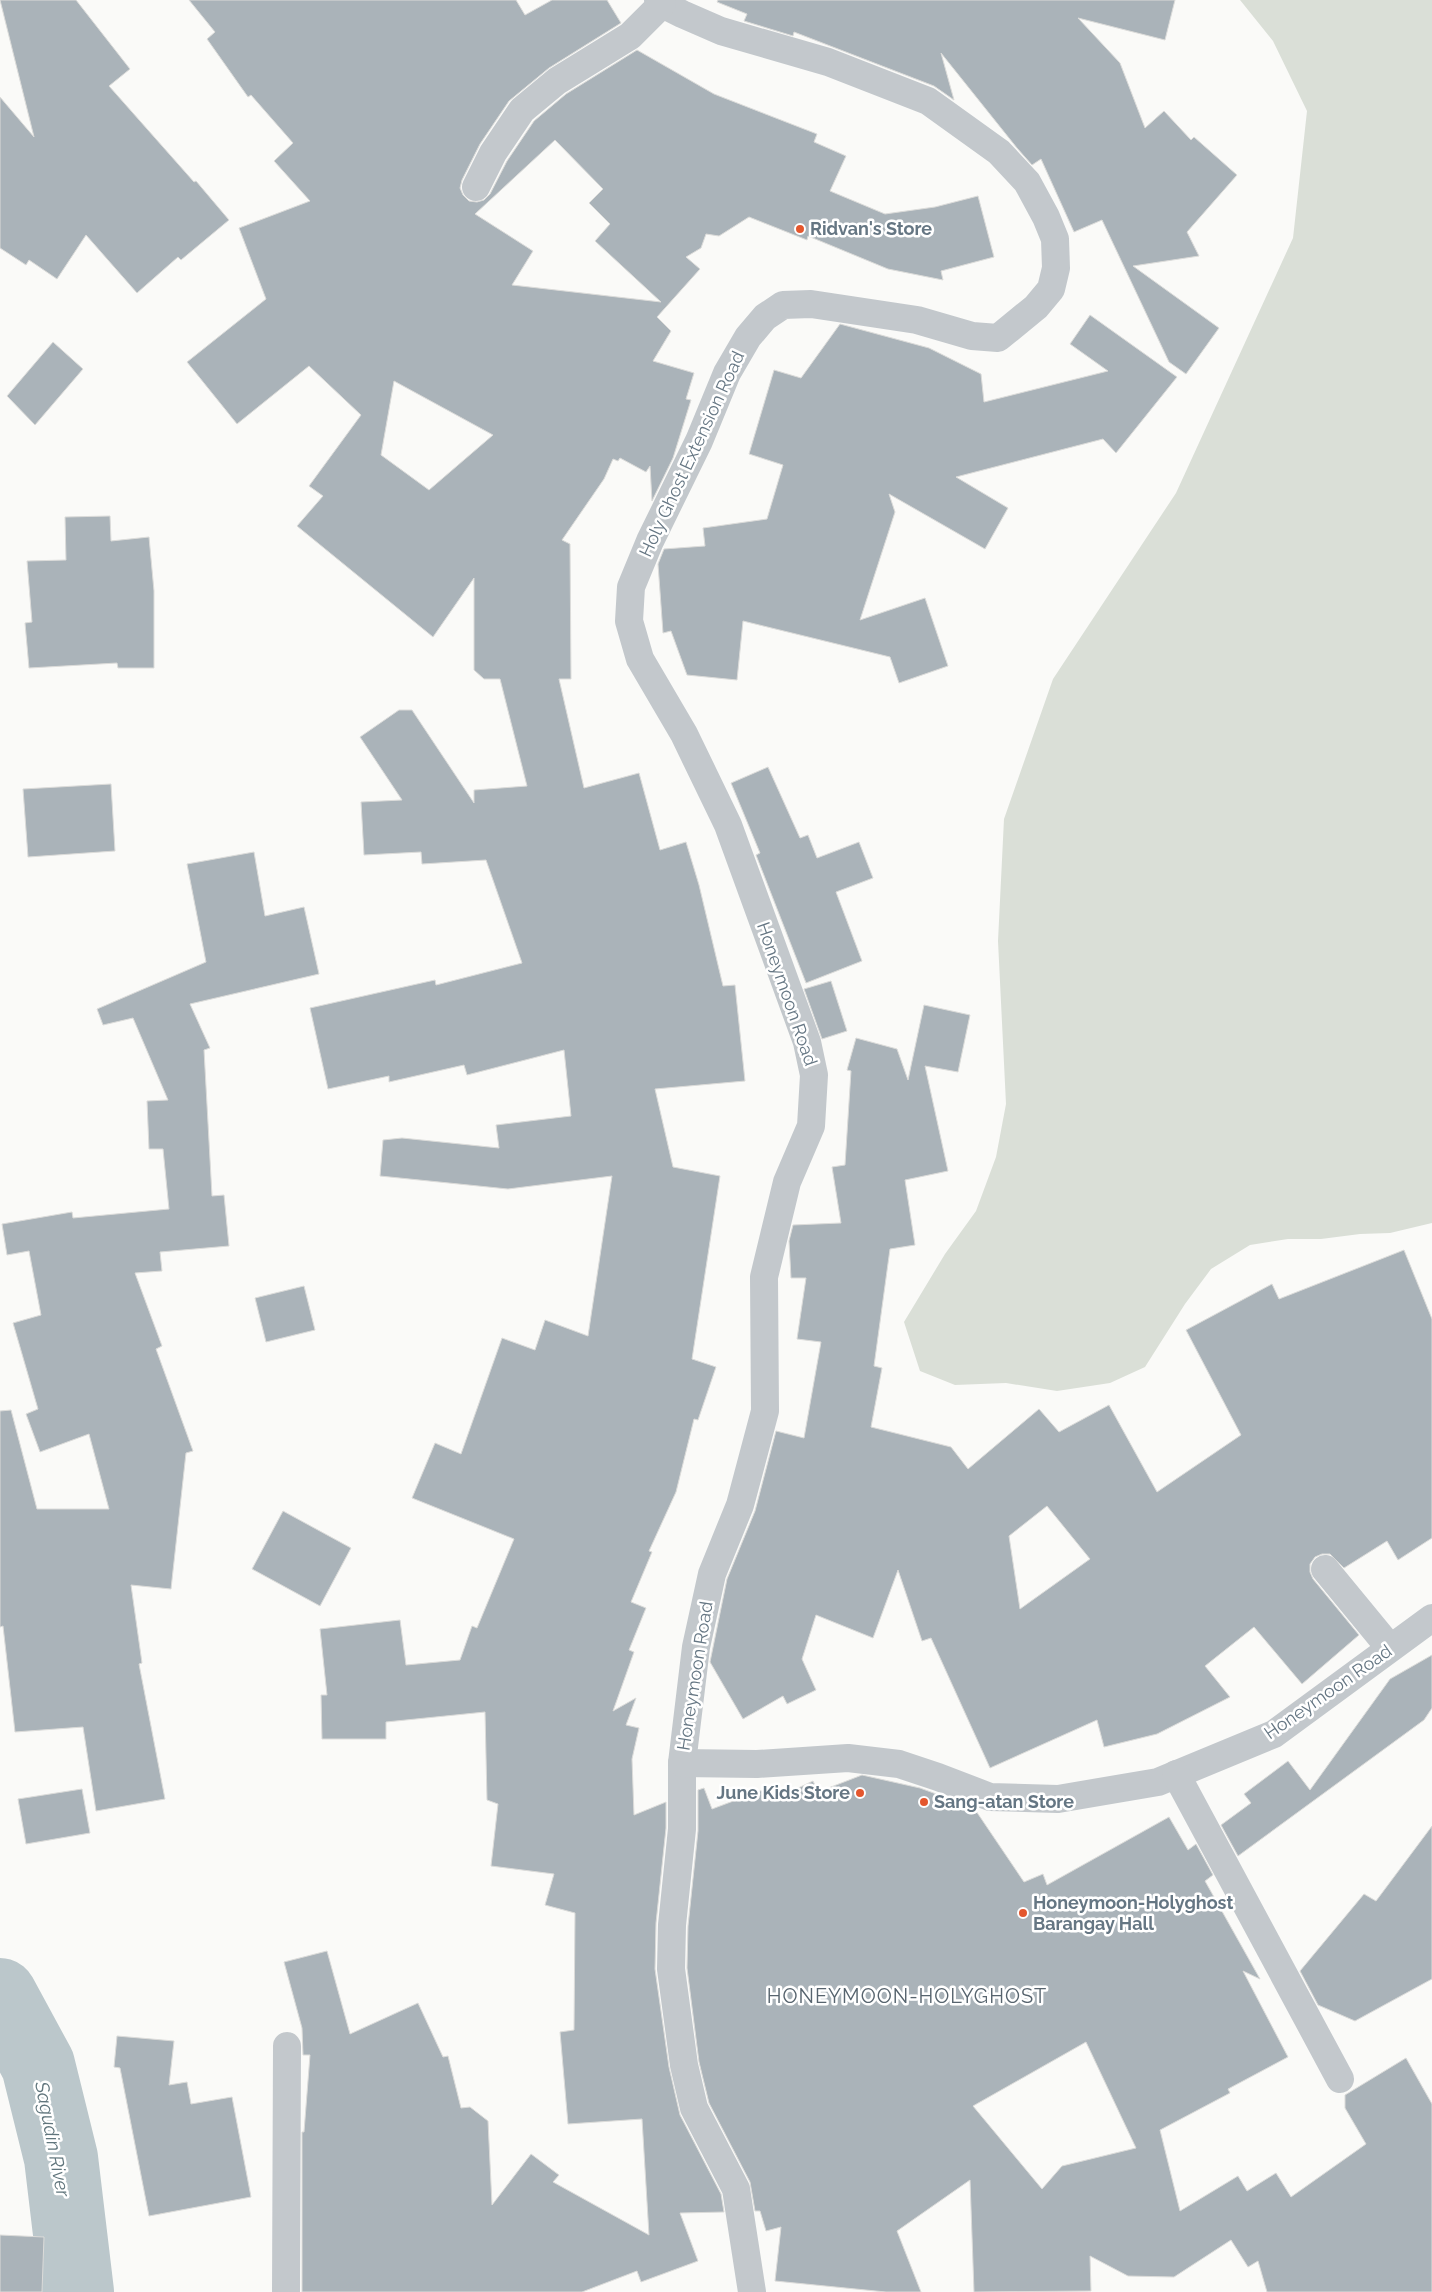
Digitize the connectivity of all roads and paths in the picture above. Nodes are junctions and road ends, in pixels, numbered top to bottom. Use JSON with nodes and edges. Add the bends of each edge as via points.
{"nodes":[{"id":1,"x":660,"y":2,"type":"edge"},
{"id":2,"x":476,"y":187,"type":"dead end"},
{"id":3,"x":745,"y":874,"type":"joint"},
{"id":4,"x":1325,"y":1569,"type":"dead end"},
{"id":5,"x":1432,"y":1618,"type":"edge"},
{"id":6,"x":1390,"y":1648,"type":"junction"},
{"id":7,"x":682,"y":1763,"type":"junction"},
{"id":8,"x":1176,"y":1774,"type":"junction"},
{"id":9,"x":287,"y":2046,"type":"dead end"},
{"id":10,"x":1340,"y":2079,"type":"dead end"},
{"id":11,"x":286,"y":2292,"type":"edge"},
{"id":12,"x":752,"y":2292,"type":"edge"}],
"edges":[{"from":1,"to":2,"type":"street","via":[[630,36],[557,81],[522,110],[493,153]]},
{"from":1,"to":3,"type":"street","name":"Holy Ghost Extension Road","via":[[721,31],[828,62],[928,101],[999,152],[1028,182],[1055,239],[1056,268],[1051,289],[1036,307],[998,338],[972,336],[917,320],[811,304],[783,305],[765,317],[748,337],[727,373],[631,587],[629,621],[640,659],[684,734],[728,825]]},
{"from":3,"to":7,"type":"street","name":"Honeymoon Road","via":[[807,1042],[814,1075],[812,1126],[787,1182],[764,1277],[765,1411],[740,1506],[712,1574],[696,1647]]},
{"from":4,"to":6,"type":"street"},
{"from":5,"to":6,"type":"street","name":"Honeymoon Road"},
{"from":6,"to":8,"type":"street","name":"Honeymoon Road","via":[[1274,1734]]},
{"from":7,"to":8,"type":"street","name":"Honeymoon Road","via":[[757,1764],[848,1758],[900,1764],[990,1797],[1058,1799],[1158,1782]]},
{"from":7,"to":12,"type":"street","via":[[682,1829],[671,1969],[684,2065],[694,2108],[736,2189]]},
{"from":8,"to":10,"type":"street"},
{"from":9,"to":11,"type":"street"}]}
